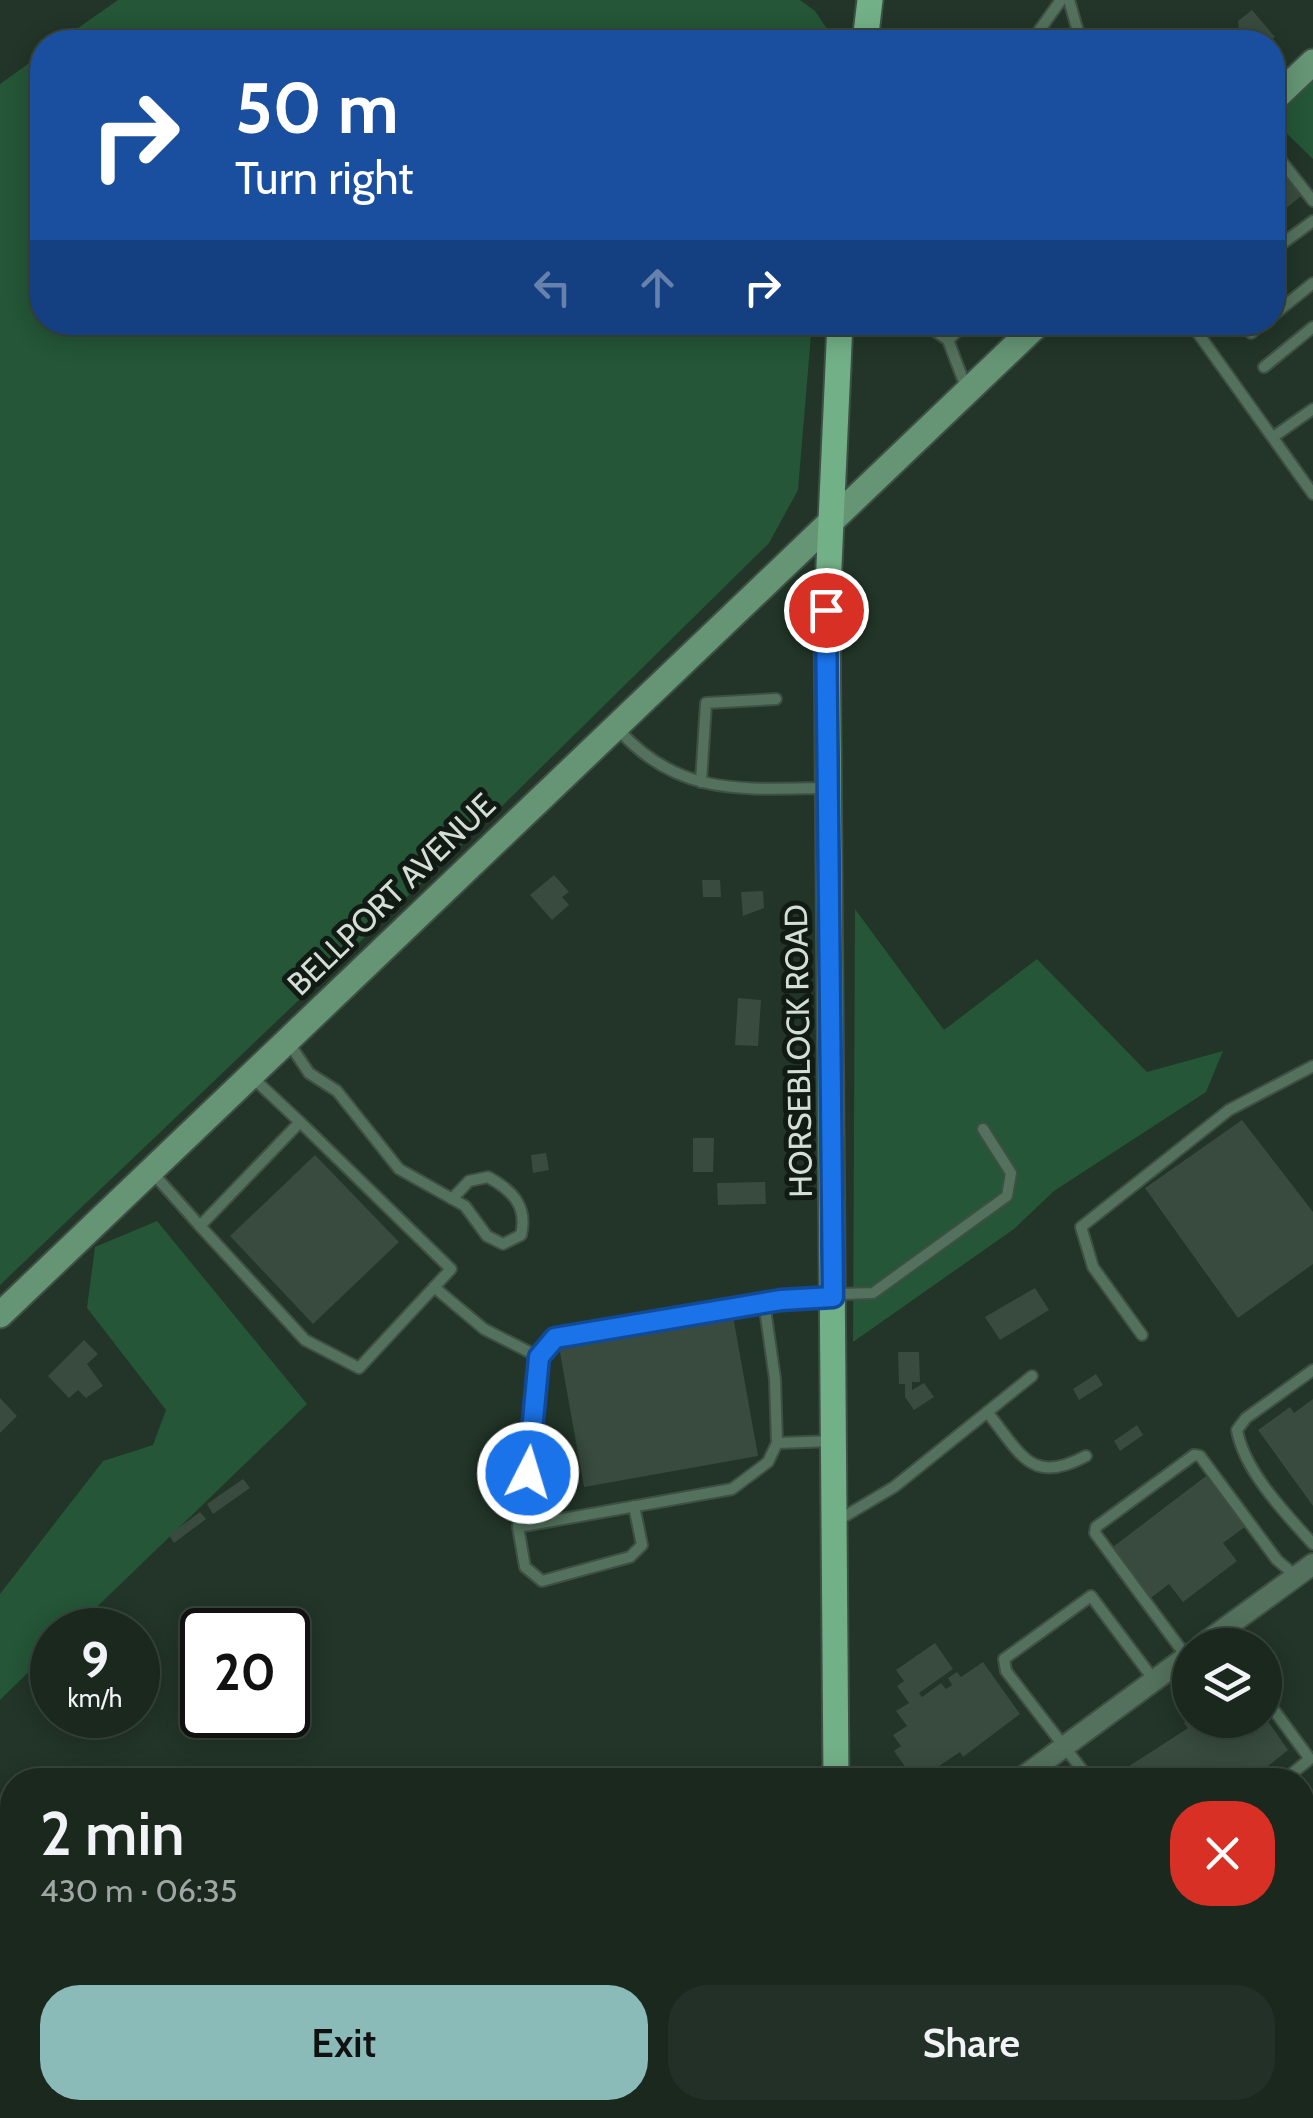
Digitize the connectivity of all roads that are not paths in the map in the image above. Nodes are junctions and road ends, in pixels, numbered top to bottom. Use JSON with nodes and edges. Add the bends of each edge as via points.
{"nodes":[{"id":1,"x":870,"y":0,"type":"edge"},
{"id":2,"x":1061,"y":0,"type":"edge"},
{"id":3,"x":1070,"y":0,"type":"edge"},
{"id":4,"x":866,"y":30,"type":"edge"},
{"id":5,"x":1040,"y":30,"type":"edge"},
{"id":6,"x":1076,"y":30,"type":"edge"},
{"id":7,"x":1313,"y":62,"type":"edge"},
{"id":8,"x":1285,"y":89,"type":"edge"},
{"id":9,"x":1285,"y":165,"type":"edge"},
{"id":10,"x":1313,"y":201,"type":"edge"},
{"id":11,"x":1313,"y":220,"type":"edge"},
{"id":12,"x":1285,"y":242,"type":"edge"},
{"id":13,"x":1313,"y":283,"type":"edge"},
{"id":14,"x":1285,"y":306,"type":"edge"},
{"id":15,"x":1313,"y":328,"type":"edge"},
{"id":16,"x":839,"y":335,"type":"edge"},
{"id":17,"x":942,"y":335,"type":"edge"},
{"id":18,"x":953,"y":335,"type":"edge"},
{"id":19,"x":1020,"y":335,"type":"edge"},
{"id":20,"x":1199,"y":335,"type":"edge"},
{"id":21,"x":948,"y":340,"type":"junction"},
{"id":22,"x":1264,"y":367,"type":"dead end"},
{"id":23,"x":968,"y":391,"type":"junction"},
{"id":24,"x":1313,"y":408,"type":"edge"},
{"id":25,"x":1273,"y":437,"type":"junction"},
{"id":26,"x":1313,"y":494,"type":"edge"},
{"id":27,"x":828,"y":522,"type":"junction"},
{"id":28,"x":776,"y":699,"type":"dead end"},
{"id":29,"x":614,"y":724,"type":"junction"},
{"id":30,"x":700,"y":782,"type":"junction"},
{"id":31,"x":828,"y":788,"type":"junction"},
{"id":32,"x":286,"y":1039,"type":"junction"},
{"id":33,"x":1313,"y":1066,"type":"edge"},
{"id":34,"x":250,"y":1076,"type":"junction"},
{"id":35,"x":300,"y":1122,"type":"junction"},
{"id":36,"x":983,"y":1129,"type":"dead end"},
{"id":37,"x":151,"y":1170,"type":"junction"},
{"id":38,"x":452,"y":1199,"type":"junction"},
{"id":39,"x":200,"y":1226,"type":"junction"},
{"id":40,"x":434,"y":1287,"type":"junction"},
{"id":41,"x":833,"y":1297,"type":"junction"},
{"id":42,"x":764,"y":1302,"type":"junction"},
{"id":43,"x":0,"y":1315,"type":"edge"},
{"id":44,"x":1142,"y":1335,"type":"dead end"},
{"id":45,"x":539,"y":1357,"type":"junction"},
{"id":46,"x":1313,"y":1370,"type":"edge"},
{"id":47,"x":1032,"y":1376,"type":"dead end"},
{"id":48,"x":988,"y":1412,"type":"junction"},
{"id":49,"x":834,"y":1441,"type":"junction"},
{"id":50,"x":777,"y":1443,"type":"junction"},
{"id":51,"x":1086,"y":1456,"type":"dead end"},
{"id":52,"x":634,"y":1506,"type":"junction"},
{"id":53,"x":834,"y":1522,"type":"junction"},
{"id":54,"x":518,"y":1527,"type":"junction"},
{"id":55,"x":1313,"y":1544,"type":"edge"},
{"id":56,"x":1305,"y":1570,"type":"edge"},
{"id":57,"x":1174,"y":1628,"type":"edge"},
{"id":58,"x":1229,"y":1628,"type":"edge"},
{"id":59,"x":1172,"y":1668,"type":"edge"},
{"id":60,"x":1154,"y":1680,"type":"junction"},
{"id":61,"x":1282,"y":1721,"type":"edge"},
{"id":62,"x":1064,"y":1748,"type":"junction"},
{"id":63,"x":836,"y":1768,"type":"edge"},
{"id":64,"x":1036,"y":1768,"type":"edge"},
{"id":65,"x":1080,"y":1768,"type":"edge"},
{"id":66,"x":1299,"y":1768,"type":"edge"}],
"edges":[{"from":1,"to":4,"type":"main road"},
{"from":2,"to":5,"type":"lane"},
{"from":3,"to":6,"type":"lane"},
{"from":7,"to":8,"type":"main road"},
{"from":9,"to":10,"type":"lane"},
{"from":11,"to":12,"type":"lane"},
{"from":13,"to":14,"type":"lane"},
{"from":15,"to":22,"type":"lane"},
{"from":16,"to":27,"type":"main road","name":"HORSEBLOCK ROAD"},
{"from":17,"to":21,"type":"lane"},
{"from":18,"to":21,"type":"lane"},
{"from":19,"to":23,"type":"main road","name":"BELLPORT AVENUE"},
{"from":20,"to":25,"type":"lane"},
{"from":21,"to":23,"type":"lane"},
{"from":23,"to":27,"type":"main road","name":"BELLPORT AVENUE"},
{"from":24,"to":25,"type":"lane"},
{"from":25,"to":26,"type":"lane"},
{"from":27,"to":29,"type":"main road","name":"BELLPORT AVENUE"},
{"from":27,"to":31,"type":"main road","name":"HORSEBLOCK ROAD"},
{"from":28,"to":30,"type":"lane","via":[[706,703]]},
{"from":29,"to":30,"type":"lane","via":[[646,759]]},
{"from":29,"to":32,"type":"main road","name":"BELLPORT AVENUE"},
{"from":30,"to":31,"type":"lane"},
{"from":31,"to":41,"type":"main road","name":"HORSEBLOCK ROAD"},
{"from":32,"to":34,"type":"main road","name":"BELLPORT AVENUE"},
{"from":32,"to":38,"type":"lane","via":[[399,1169]]},
{"from":33,"to":44,"type":"lane","via":[[1228,1110],[1081,1228],[1093,1267]]},
{"from":34,"to":35,"type":"lane"},
{"from":34,"to":37,"type":"main road","name":"BELLPORT AVENUE"},
{"from":35,"to":39,"type":"lane"},
{"from":35,"to":40,"type":"lane","via":[[451,1269]]},
{"from":36,"to":41,"type":"lane","via":[[1011,1172],[1007,1196],[873,1292]]},
{"from":37,"to":39,"type":"lane"},
{"from":37,"to":43,"type":"main road","name":"BELLPORT AVENUE"},
{"from":38,"to":38,"type":"lane","via":[[503,1244],[521,1235],[520,1206],[511,1190],[488,1177],[469,1181]]},
{"from":39,"to":40,"type":"lane","via":[[305,1340],[359,1368]]},
{"from":40,"to":45,"type":"lane","via":[[484,1330]]},
{"from":41,"to":42,"type":"lane"},
{"from":41,"to":49,"type":"main road","name":"HORSEBLOCK ROAD"},
{"from":42,"to":45,"type":"lane","via":[[570,1332],[544,1346]]},
{"from":42,"to":50,"type":"lane"},
{"from":45,"to":54,"type":"lane"},
{"from":46,"to":55,"type":"lane","via":[[1237,1430],[1258,1474]]},
{"from":47,"to":48,"type":"lane"},
{"from":48,"to":51,"type":"lane","via":[[1028,1462],[1044,1470],[1060,1470]]},
{"from":48,"to":53,"type":"lane","via":[[894,1486]]},
{"from":49,"to":50,"type":"lane"},
{"from":49,"to":53,"type":"main road","name":"HORSEBLOCK ROAD"},
{"from":50,"to":52,"type":"lane","via":[[768,1462],[732,1489]]},
{"from":52,"to":54,"type":"lane"},
{"from":52,"to":54,"type":"lane","via":[[642,1545],[637,1553],[542,1580],[526,1567]]},
{"from":53,"to":63,"type":"main road","name":"HORSEBLOCK ROAD"},
{"from":56,"to":57,"type":"lane","via":[[1261,1538],[1198,1454],[1094,1533],[1156,1617]]},
{"from":56,"to":58,"type":"street"},
{"from":59,"to":60,"type":"street"},
{"from":60,"to":62,"type":"street"},
{"from":60,"to":62,"type":"lane","via":[[1091,1596],[1004,1659]]},
{"from":61,"to":66,"type":"lane","via":[[1310,1759]]},
{"from":62,"to":64,"type":"street"},
{"from":62,"to":65,"type":"lane"}]}
